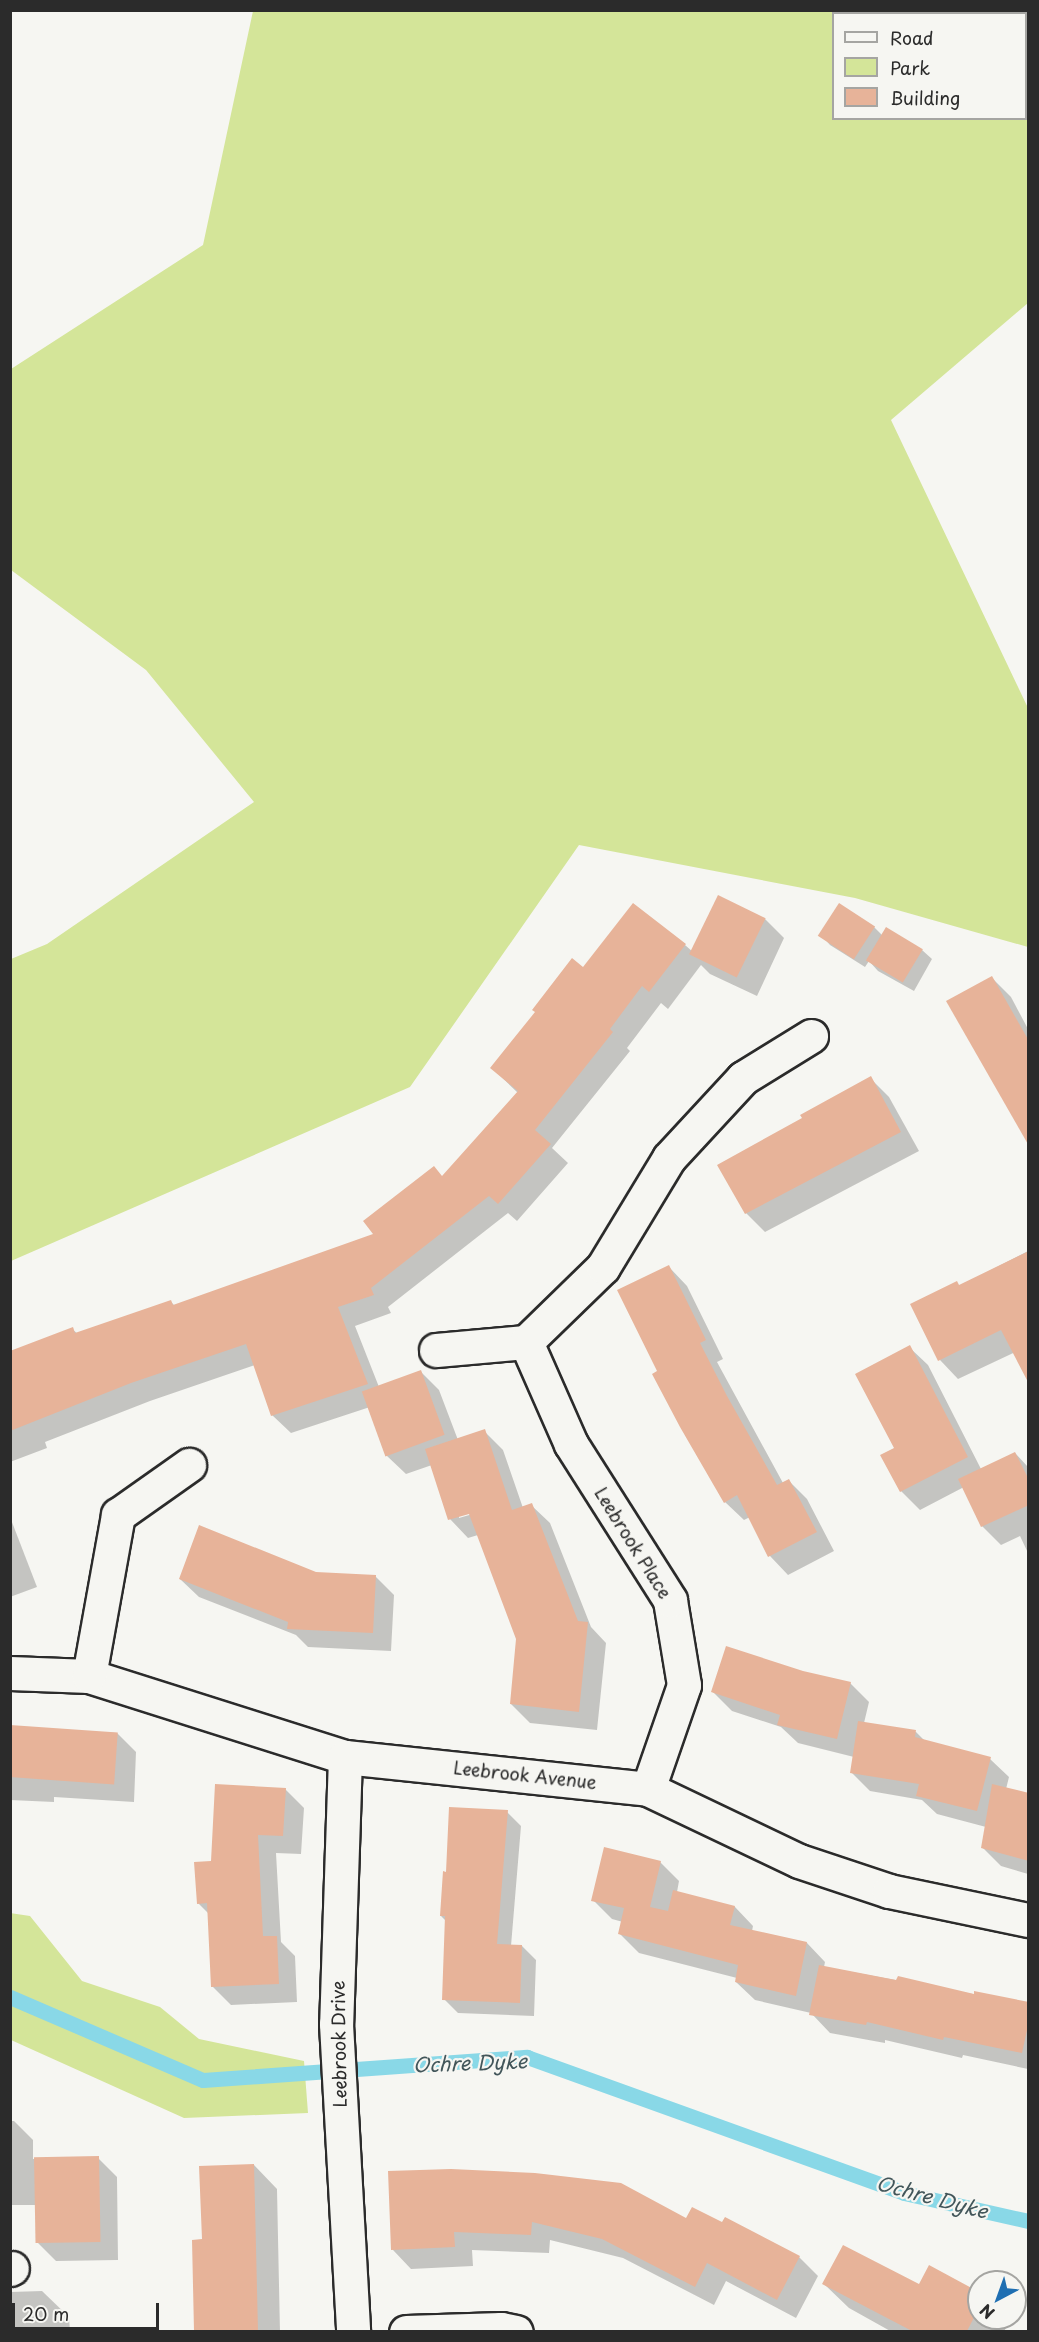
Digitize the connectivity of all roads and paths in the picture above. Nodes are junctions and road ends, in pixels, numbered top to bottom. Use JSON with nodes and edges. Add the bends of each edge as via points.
{"nodes":[{"id":1,"x":811,"y":1036,"type":"dead end"},
{"id":2,"x":526,"y":1342,"type":"junction"},
{"id":3,"x":436,"y":1350,"type":"dead end"},
{"id":4,"x":189,"y":1465,"type":"dead end"},
{"id":5,"x":10,"y":1673,"type":"edge"},
{"id":6,"x":88,"y":1676,"type":"junction"},
{"id":7,"x":345,"y":1757,"type":"junction"},
{"id":8,"x":648,"y":1789,"type":"junction"},
{"id":9,"x":1029,"y":1920,"type":"edge"},
{"id":10,"x":353,"y":2331,"type":"edge"},
{"id":11,"x":406,"y":2331,"type":"edge"},
{"id":12,"x":516,"y":2331,"type":"edge"}],
"edges":[{"from":1,"to":2,"type":"street","via":[[744,1078],[669,1158],[603,1267]]},
{"from":2,"to":3,"type":"street"},
{"from":2,"to":8,"type":"street","name":"Leebrook Place","via":[[571,1444],[670,1599],[684,1685]]},
{"from":4,"to":6,"type":"street","via":[[118,1515]]},
{"from":5,"to":6,"type":"street","name":"Leebrook Avenue"},
{"from":6,"to":7,"type":"street","name":"Leebrook Avenue"},
{"from":7,"to":8,"type":"street","name":"Leebrook Avenue"},
{"from":7,"to":10,"type":"street","name":"Leebrook Drive","via":[[336,2024]]},
{"from":8,"to":9,"type":"street","name":"Leebrook Avenue","via":[[799,1861],[889,1891]]},
{"from":11,"to":12,"type":"street"}]}
